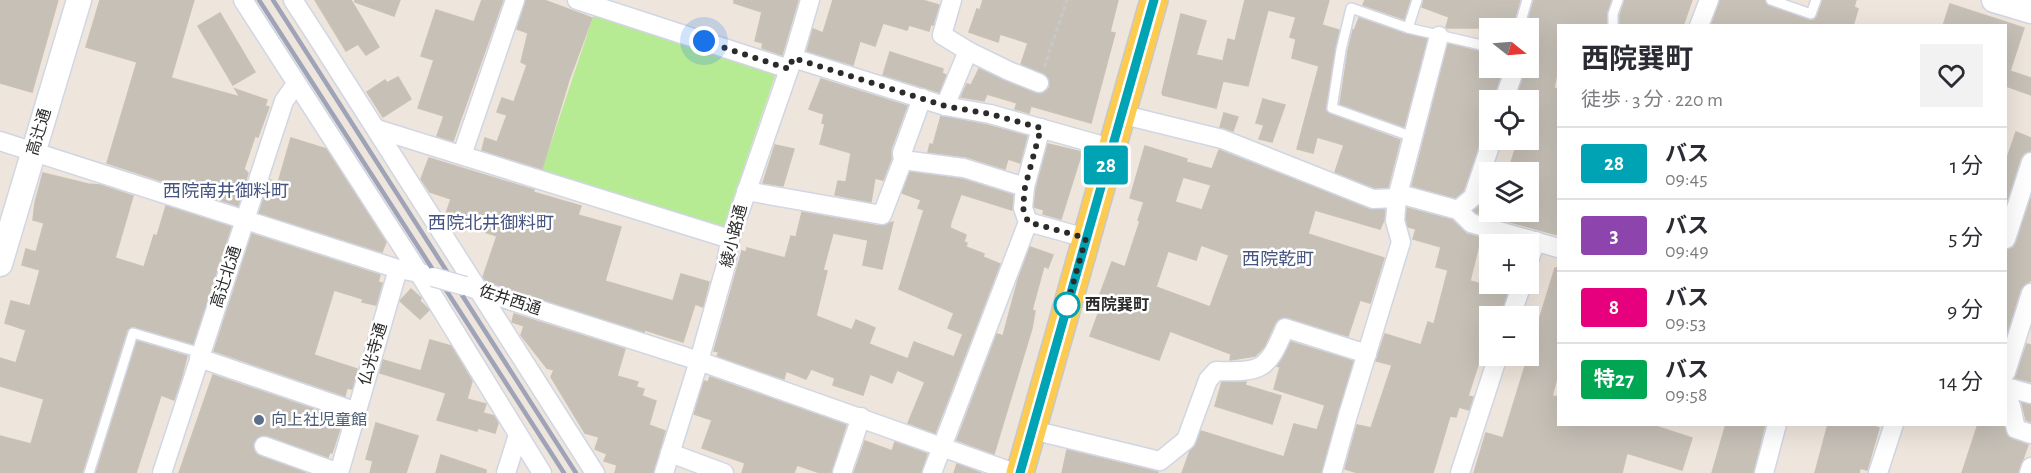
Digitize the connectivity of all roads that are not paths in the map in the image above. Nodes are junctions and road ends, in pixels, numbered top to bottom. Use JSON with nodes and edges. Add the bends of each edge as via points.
{"nodes":[{"id":1,"x":79,"y":0,"type":"edge"},
{"id":2,"x":243,"y":0,"type":"edge"},
{"id":3,"x":293,"y":0,"type":"edge"},
{"id":4,"x":515,"y":0,"type":"edge"},
{"id":5,"x":577,"y":0,"type":"edge"},
{"id":6,"x":810,"y":0,"type":"edge"},
{"id":7,"x":952,"y":0,"type":"edge"},
{"id":8,"x":1154,"y":0,"type":"edge"},
{"id":9,"x":1417,"y":0,"type":"edge"},
{"id":10,"x":1527,"y":0,"type":"edge"},
{"id":11,"x":1617,"y":0,"type":"edge"},
{"id":12,"x":1709,"y":0,"type":"edge"},
{"id":13,"x":1771,"y":0,"type":"edge"},
{"id":14,"x":1816,"y":0,"type":"edge"},
{"id":15,"x":1994,"y":0,"type":"edge"},
{"id":16,"x":2031,"y":11,"type":"edge"},
{"id":17,"x":1522,"y":18,"type":"edge"},
{"id":18,"x":1613,"y":24,"type":"edge"},
{"id":19,"x":1700,"y":24,"type":"edge"},
{"id":20,"x":1408,"y":28,"type":"junction"},
{"id":21,"x":1439,"y":36,"type":"junction"},
{"id":22,"x":1479,"y":45,"type":"edge"},
{"id":23,"x":968,"y":51,"type":"junction"},
{"id":24,"x":791,"y":63,"type":"junction"},
{"id":25,"x":1039,"y":83,"type":"road end"},
{"id":26,"x":296,"y":84,"type":"junction"},
{"id":27,"x":922,"y":98,"type":"junction"},
{"id":28,"x":945,"y":106,"type":"junction"},
{"id":29,"x":1120,"y":114,"type":"junction"},
{"id":30,"x":1041,"y":128,"type":"junction"},
{"id":31,"x":377,"y":129,"type":"junction"},
{"id":32,"x":1413,"y":138,"type":"junction"},
{"id":33,"x":0,"y":141,"type":"edge"},
{"id":34,"x":1111,"y":148,"type":"junction"},
{"id":35,"x":1489,"y":150,"type":"edge"},
{"id":36,"x":33,"y":152,"type":"junction"},
{"id":37,"x":462,"y":155,"type":"junction"},
{"id":38,"x":903,"y":160,"type":"junction"},
{"id":39,"x":2031,"y":162,"type":"edge"},
{"id":40,"x":1025,"y":187,"type":"junction"},
{"id":41,"x":746,"y":191,"type":"junction"},
{"id":42,"x":1397,"y":198,"type":"junction"},
{"id":43,"x":1458,"y":210,"type":"junction"},
{"id":44,"x":244,"y":220,"type":"junction"},
{"id":45,"x":1028,"y":222,"type":"junction"},
{"id":46,"x":1511,"y":234,"type":"edge"},
{"id":47,"x":2007,"y":236,"type":"edge"},
{"id":48,"x":1086,"y":238,"type":"junction"},
{"id":49,"x":730,"y":239,"type":"junction"},
{"id":50,"x":1539,"y":242,"type":"edge"},
{"id":51,"x":1557,"y":248,"type":"edge"},
{"id":52,"x":0,"y":264,"type":"edge"},
{"id":53,"x":398,"y":269,"type":"junction"},
{"id":54,"x":426,"y":275,"type":"junction"},
{"id":55,"x":471,"y":287,"type":"junction"},
{"id":56,"x":2031,"y":293,"type":"edge"},
{"id":57,"x":1367,"y":354,"type":"junction"},
{"id":58,"x":200,"y":356,"type":"junction"},
{"id":59,"x":699,"y":361,"type":"junction"},
{"id":60,"x":1495,"y":366,"type":"edge"},
{"id":61,"x":2007,"y":369,"type":"edge"},
{"id":62,"x":2007,"y":387,"type":"edge"},
{"id":63,"x":2031,"y":394,"type":"edge"},
{"id":64,"x":2007,"y":397,"type":"edge"},
{"id":65,"x":357,"y":412,"type":"junction"},
{"id":66,"x":861,"y":417,"type":"junction"},
{"id":67,"x":1776,"y":426,"type":"edge"},
{"id":68,"x":1893,"y":426,"type":"edge"},
{"id":69,"x":1032,"y":430,"type":"junction"},
{"id":70,"x":2031,"y":434,"type":"edge"},
{"id":71,"x":518,"y":435,"type":"junction"},
{"id":72,"x":264,"y":446,"type":"dead end"},
{"id":73,"x":942,"y":447,"type":"junction"},
{"id":74,"x":670,"y":453,"type":"junction"},
{"id":75,"x":2031,"y":467,"type":"edge"},
{"id":76,"x":89,"y":473,"type":"edge"},
{"id":77,"x":163,"y":473,"type":"edge"},
{"id":78,"x":339,"y":473,"type":"edge"},
{"id":79,"x":506,"y":473,"type":"edge"},
{"id":80,"x":542,"y":473,"type":"edge"},
{"id":81,"x":595,"y":473,"type":"edge"},
{"id":82,"x":664,"y":473,"type":"edge"},
{"id":83,"x":724,"y":473,"type":"edge"},
{"id":84,"x":842,"y":473,"type":"edge"},
{"id":85,"x":932,"y":473,"type":"edge"},
{"id":86,"x":1018,"y":473,"type":"edge"},
{"id":87,"x":1332,"y":473,"type":"edge"},
{"id":88,"x":1460,"y":473,"type":"edge"},
{"id":89,"x":1764,"y":473,"type":"edge"},
{"id":90,"x":1878,"y":473,"type":"edge"},
{"id":91,"x":2029,"y":473,"type":"edge"}],
"edges":[{"from":1,"to":36,"type":"street","name":"高辻通"},
{"from":2,"to":26,"type":"street"},
{"from":3,"to":31,"type":"street"},
{"from":4,"to":37,"type":"street"},
{"from":5,"to":24,"type":"street"},
{"from":6,"to":24,"type":"street","name":"綾小路通"},
{"from":7,"to":23,"type":"street","via":[[942,35]]},
{"from":8,"to":29,"type":"main road"},
{"from":9,"to":20,"type":"lane"},
{"from":10,"to":17,"type":"lane"},
{"from":11,"to":18,"type":"lane"},
{"from":12,"to":19,"type":"street"},
{"from":13,"to":14,"type":"lane","via":[[1811,14]]},
{"from":15,"to":16,"type":"street"},
{"from":20,"to":21,"type":"lane"},
{"from":20,"to":32,"type":"lane","via":[[1351,8],[1332,108]]},
{"from":21,"to":22,"type":"lane"},
{"from":21,"to":32,"type":"street"},
{"from":23,"to":25,"type":"street"},
{"from":23,"to":28,"type":"street"},
{"from":24,"to":27,"type":"street"},
{"from":24,"to":41,"type":"street","name":"綾小路通"},
{"from":26,"to":44,"type":"street","name":"高辻北通","via":[[284,101]]},
{"from":26,"to":54,"type":"street"},
{"from":27,"to":28,"type":"street"},
{"from":27,"to":38,"type":"street","via":[[902,153]]},
{"from":28,"to":30,"type":"street"},
{"from":29,"to":34,"type":"main road"},
{"from":29,"to":42,"type":"street","via":[[1222,139],[1373,199]]},
{"from":30,"to":34,"type":"street"},
{"from":30,"to":40,"type":"street"},
{"from":31,"to":37,"type":"street"},
{"from":31,"to":55,"type":"street"},
{"from":32,"to":42,"type":"street"},
{"from":33,"to":36,"type":"street","name":"佐井西通"},
{"from":34,"to":48,"type":"main road"},
{"from":35,"to":43,"type":"street","via":[[1473,197]]},
{"from":36,"to":44,"type":"street","name":"佐井西通"},
{"from":36,"to":52,"type":"street","name":"高辻通"},
{"from":37,"to":49,"type":"street"},
{"from":38,"to":40,"type":"street","via":[[964,168]]},
{"from":38,"to":41,"type":"street","via":[[882,215]]},
{"from":39,"to":47,"type":"street"},
{"from":40,"to":45,"type":"street","via":[[1023,208]]},
{"from":41,"to":49,"type":"street","name":"綾小路通"},
{"from":42,"to":43,"type":"street","via":[[1403,195]]},
{"from":42,"to":57,"type":"street","via":[[1395,221],[1401,242]]},
{"from":43,"to":46,"type":"street","via":[[1471,223]]},
{"from":44,"to":53,"type":"street","name":"佐井西通"},
{"from":44,"to":58,"type":"street","name":"高辻北通"},
{"from":45,"to":48,"type":"street"},
{"from":45,"to":73,"type":"street"},
{"from":48,"to":69,"type":"main road"},
{"from":49,"to":59,"type":"street","name":"綾小路通"},
{"from":50,"to":51,"type":"street"},
{"from":53,"to":54,"type":"street","name":"佐井西通"},
{"from":53,"to":65,"type":"street","name":"仏光寺通"},
{"from":54,"to":55,"type":"street","name":"佐井西通","bridge":true},
{"from":54,"to":71,"type":"street"},
{"from":55,"to":59,"type":"street","name":"佐井西通"},
{"from":55,"to":81,"type":"street"},
{"from":56,"to":61,"type":"street"},
{"from":57,"to":69,"type":"street","via":[[1285,328],[1268,362],[1256,370],[1216,371],[1186,440],[1161,461]]},
{"from":57,"to":87,"type":"street"},
{"from":58,"to":65,"type":"street"},
{"from":58,"to":76,"type":"lane","via":[[133,333]]},
{"from":58,"to":77,"type":"street","name":"高辻北通"},
{"from":59,"to":66,"type":"street","name":"佐井西通"},
{"from":59,"to":74,"type":"street","name":"綾小路通"},
{"from":60,"to":88,"type":"street"},
{"from":62,"to":63,"type":"street"},
{"from":64,"to":70,"type":"street","via":[[2016,429]]},
{"from":65,"to":78,"type":"street","name":"仏光寺通"},
{"from":66,"to":73,"type":"street","name":"佐井西通"},
{"from":66,"to":84,"type":"street"},
{"from":67,"to":89,"type":"street"},
{"from":68,"to":90,"type":"street"},
{"from":69,"to":86,"type":"main road"},
{"from":71,"to":79,"type":"street"},
{"from":71,"to":80,"type":"street"},
{"from":72,"to":78,"type":"street"},
{"from":73,"to":85,"type":"street"},
{"from":73,"to":86,"type":"street","name":"佐井西通"},
{"from":74,"to":82,"type":"street","name":"綾小路通"},
{"from":74,"to":83,"type":"street"},
{"from":75,"to":91,"type":"street"}]}
